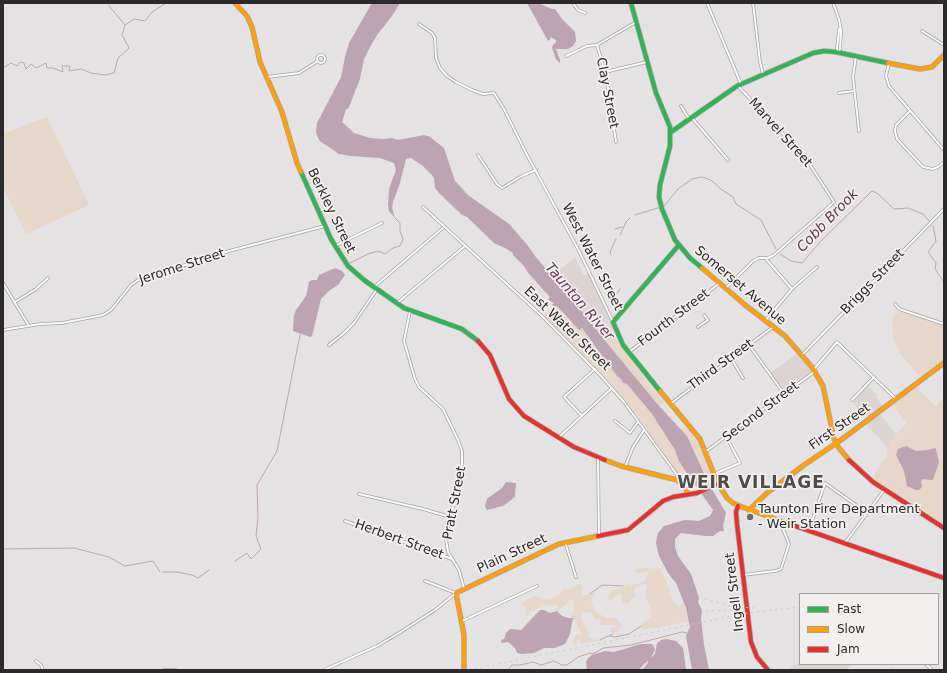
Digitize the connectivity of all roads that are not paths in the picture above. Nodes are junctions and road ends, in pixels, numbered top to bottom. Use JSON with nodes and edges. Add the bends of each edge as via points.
{"nodes":[{"id":1,"x":235,"y":3,"type":"edge"},
{"id":2,"x":573,"y":3,"type":"edge"},
{"id":3,"x":631,"y":3,"type":"edge"},
{"id":4,"x":706,"y":3,"type":"edge"},
{"id":5,"x":753,"y":3,"type":"edge"},
{"id":6,"x":833,"y":3,"type":"edge"},
{"id":7,"x":585,"y":13,"type":"dead end"},
{"id":8,"x":636,"y":22,"type":"junction"},
{"id":9,"x":419,"y":24,"type":"dead end"},
{"id":10,"x":922,"y":31,"type":"dead end"},
{"id":11,"x":597,"y":45,"type":"junction"},
{"id":12,"x":944,"y":45,"type":"edge"},
{"id":13,"x":838,"y":52,"type":"junction"},
{"id":14,"x":944,"y":54,"type":"edge"},
{"id":15,"x":566,"y":56,"type":"dead end"},
{"id":16,"x":856,"y":56,"type":"junction"},
{"id":17,"x":318,"y":62,"type":"dead end"},
{"id":18,"x":647,"y":62,"type":"junction"},
{"id":19,"x":888,"y":63,"type":"junction"},
{"id":20,"x":605,"y":72,"type":"junction"},
{"id":21,"x":763,"y":74,"type":"junction"},
{"id":22,"x":266,"y":78,"type":"junction"},
{"id":23,"x":739,"y":85,"type":"junction"},
{"id":24,"x":854,"y":91,"type":"junction"},
{"id":25,"x":839,"y":92,"type":"dead end"},
{"id":26,"x":681,"y":106,"type":"dead end"},
{"id":27,"x":910,"y":111,"type":"junction"},
{"id":28,"x":690,"y":119,"type":"junction"},
{"id":29,"x":859,"y":131,"type":"dead end"},
{"id":30,"x":671,"y":132,"type":"junction"},
{"id":31,"x":616,"y":142,"type":"dead end"},
{"id":32,"x":944,"y":150,"type":"edge"},
{"id":33,"x":478,"y":155,"type":"dead end"},
{"id":34,"x":728,"y":160,"type":"dead end"},
{"id":35,"x":944,"y":162,"type":"edge"},
{"id":36,"x":536,"y":170,"type":"junction"},
{"id":37,"x":423,"y":207,"type":"dead end"},
{"id":38,"x":944,"y":209,"type":"edge"},
{"id":39,"x":382,"y":223,"type":"dead end"},
{"id":40,"x":325,"y":226,"type":"junction"},
{"id":41,"x":444,"y":227,"type":"junction"},
{"id":42,"x":679,"y":245,"type":"junction"},
{"id":43,"x":334,"y":246,"type":"junction"},
{"id":44,"x":465,"y":246,"type":"junction"},
{"id":45,"x":766,"y":259,"type":"junction"},
{"id":46,"x":817,"y":267,"type":"dead end"},
{"id":47,"x":48,"y":278,"type":"dead end"},
{"id":48,"x":3,"y":283,"type":"edge"},
{"id":49,"x":720,"y":283,"type":"junction"},
{"id":50,"x":375,"y":288,"type":"junction"},
{"id":51,"x":726,"y":288,"type":"junction"},
{"id":52,"x":792,"y":290,"type":"junction"},
{"id":53,"x":15,"y":302,"type":"junction"},
{"id":54,"x":397,"y":304,"type":"junction"},
{"id":55,"x":895,"y":304,"type":"dead end"},
{"id":56,"x":410,"y":311,"type":"junction"},
{"id":57,"x":704,"y":315,"type":"dead end"},
{"id":58,"x":765,"y":321,"type":"junction"},
{"id":59,"x":613,"y":322,"type":"junction"},
{"id":60,"x":944,"y":324,"type":"edge"},
{"id":61,"x":29,"y":326,"type":"junction"},
{"id":62,"x":773,"y":327,"type":"junction"},
{"id":63,"x":698,"y":328,"type":"dead end"},
{"id":64,"x":3,"y":330,"type":"edge"},
{"id":65,"x":329,"y":345,"type":"dead end"},
{"id":66,"x":749,"y":345,"type":"junction"},
{"id":67,"x":628,"y":352,"type":"junction"},
{"id":68,"x":802,"y":355,"type":"junction"},
{"id":69,"x":731,"y":358,"type":"junction"},
{"id":70,"x":944,"y":363,"type":"edge"},
{"id":71,"x":595,"y":369,"type":"junction"},
{"id":72,"x":814,"y":370,"type":"junction"},
{"id":73,"x":874,"y":377,"type":"junction"},
{"id":74,"x":743,"y":378,"type":"dead end"},
{"id":75,"x":612,"y":388,"type":"junction"},
{"id":76,"x":785,"y":395,"type":"junction"},
{"id":77,"x":896,"y":399,"type":"junction"},
{"id":78,"x":852,"y":400,"type":"dead end"},
{"id":79,"x":670,"y":404,"type":"junction"},
{"id":80,"x":582,"y":416,"type":"junction"},
{"id":81,"x":615,"y":421,"type":"dead end"},
{"id":82,"x":638,"y":422,"type":"junction"},
{"id":83,"x":644,"y":430,"type":"junction"},
{"id":84,"x":559,"y":437,"type":"junction"},
{"id":85,"x":726,"y":438,"type":"junction"},
{"id":86,"x":836,"y":443,"type":"junction"},
{"id":87,"x":705,"y":452,"type":"junction"},
{"id":88,"x":598,"y":458,"type":"junction"},
{"id":89,"x":625,"y":467,"type":"junction"},
{"id":90,"x":714,"y":474,"type":"junction"},
{"id":91,"x":680,"y":483,"type":"junction"},
{"id":92,"x":718,"y":484,"type":"junction"},
{"id":93,"x":884,"y":490,"type":"junction"},
{"id":94,"x":359,"y":494,"type":"dead end"},
{"id":95,"x":687,"y":495,"type":"junction"},
{"id":96,"x":738,"y":506,"type":"junction"},
{"id":97,"x":749,"y":510,"type":"junction"},
{"id":98,"x":867,"y":513,"type":"junction"},
{"id":99,"x":450,"y":517,"type":"junction"},
{"id":100,"x":345,"y":521,"type":"dead end"},
{"id":101,"x":784,"y":522,"type":"junction"},
{"id":102,"x":944,"y":528,"type":"edge"},
{"id":103,"x":809,"y":530,"type":"junction"},
{"id":104,"x":599,"y":536,"type":"junction"},
{"id":105,"x":565,"y":542,"type":"junction"},
{"id":106,"x":845,"y":543,"type":"junction"},
{"id":107,"x":452,"y":559,"type":"junction"},
{"id":108,"x":743,"y":575,"type":"junction"},
{"id":109,"x":576,"y":577,"type":"dead end"},
{"id":110,"x":944,"y":578,"type":"edge"},
{"id":111,"x":425,"y":581,"type":"dead end"},
{"id":112,"x":537,"y":586,"type":"dead end"},
{"id":113,"x":464,"y":588,"type":"junction"},
{"id":114,"x":456,"y":593,"type":"junction"},
{"id":115,"x":461,"y":621,"type":"junction"},
{"id":116,"x":36,"y":661,"type":"dead end"},
{"id":117,"x":44,"y":670,"type":"edge"},
{"id":118,"x":164,"y":670,"type":"edge"},
{"id":119,"x":176,"y":670,"type":"edge"},
{"id":120,"x":324,"y":670,"type":"edge"},
{"id":121,"x":464,"y":670,"type":"edge"},
{"id":122,"x":768,"y":670,"type":"edge"}],
"edges":[{"from":1,"to":22,"type":"main road","name":"Berkley Street","via":[[251,24]]},
{"from":2,"to":7,"type":"street","via":[[578,10]]},
{"from":3,"to":8,"type":"main road","name":"Somerset Avenue"},
{"from":4,"to":23,"type":"street"},
{"from":5,"to":21,"type":"street"},
{"from":6,"to":13,"type":"street","via":[[840,28]]},
{"from":8,"to":11,"type":"street"},
{"from":8,"to":18,"type":"main road","name":"Somerset Avenue"},
{"from":9,"to":36,"type":"street","name":"West Water Street","via":[[435,38],[436,58],[447,76],[483,94],[494,93]]},
{"from":10,"to":12,"type":"street"},
{"from":11,"to":15,"type":"street","via":[[587,46]]},
{"from":11,"to":20,"type":"street","name":"Clay Street"},
{"from":13,"to":16,"type":"main road"},
{"from":13,"to":21,"type":"main road","via":[[815,52]]},
{"from":14,"to":19,"type":"main road","via":[[937,63],[926,69]]},
{"from":16,"to":19,"type":"main road"},
{"from":16,"to":24,"type":"street"},
{"from":17,"to":22,"type":"street","via":[[299,73]]},
{"from":18,"to":20,"type":"street"},
{"from":18,"to":30,"type":"main road","name":"Somerset Avenue"},
{"from":19,"to":27,"type":"street","via":[[888,84]]},
{"from":20,"to":31,"type":"street","name":"Clay Street"},
{"from":21,"to":23,"type":"main road"},
{"from":22,"to":40,"type":"main road","name":"Berkley Street","via":[[282,112],[297,163]]},
{"from":23,"to":28,"type":"main road"},
{"from":23,"to":45,"type":"street","name":"Marvel Street","via":[[805,156],[834,202],[774,255]]},
{"from":24,"to":25,"type":"street"},
{"from":24,"to":29,"type":"street"},
{"from":26,"to":28,"type":"street"},
{"from":27,"to":32,"type":"street"},
{"from":27,"to":35,"type":"street","via":[[896,125],[897,139],[923,167],[933,169]]},
{"from":28,"to":30,"type":"main road"},
{"from":28,"to":34,"type":"street"},
{"from":30,"to":42,"type":"main road","name":"Somerset Avenue","via":[[670,148],[660,185],[661,208]]},
{"from":33,"to":36,"type":"street","via":[[502,188]]},
{"from":36,"to":59,"type":"street","name":"West Water Street","via":[[580,250]]},
{"from":37,"to":41,"type":"street","name":"East Water Street"},
{"from":38,"to":68,"type":"street","name":"Briggs Street"},
{"from":39,"to":43,"type":"street"},
{"from":40,"to":43,"type":"main road","name":"Berkley Street"},
{"from":40,"to":61,"type":"street","name":"Jerome Street","via":[[244,247],[138,280],[130,285],[111,310],[103,315]]},
{"from":41,"to":44,"type":"street","name":"East Water Street"},
{"from":41,"to":50,"type":"street"},
{"from":42,"to":49,"type":"main road","name":"Somerset Avenue","via":[[690,258]]},
{"from":42,"to":59,"type":"main road"},
{"from":43,"to":50,"type":"main road","name":"Berkley Street","via":[[348,266]]},
{"from":44,"to":54,"type":"street"},
{"from":44,"to":71,"type":"street","name":"East Water Street","via":[[543,317]]},
{"from":45,"to":51,"type":"street","via":[[759,258],[753,261]]},
{"from":45,"to":52,"type":"street"},
{"from":46,"to":52,"type":"street"},
{"from":47,"to":53,"type":"street"},
{"from":48,"to":53,"type":"street"},
{"from":49,"to":51,"type":"main road","name":"Somerset Avenue"},
{"from":49,"to":67,"type":"street","name":"Fourth Street"},
{"from":50,"to":54,"type":"main road","name":"Berkley Street"},
{"from":50,"to":65,"type":"street","via":[[354,324]]},
{"from":51,"to":58,"type":"main road","name":"Somerset Avenue"},
{"from":52,"to":58,"type":"street"},
{"from":53,"to":61,"type":"street"},
{"from":54,"to":56,"type":"main road","name":"Berkley Street"},
{"from":55,"to":60,"type":"street","via":[[899,309]]},
{"from":56,"to":84,"type":"main road","name":"Berkley Street","via":[[462,329],[476,339],[490,355],[514,405],[524,416]]},
{"from":56,"to":99,"type":"street","name":"Pratt Street","via":[[404,341],[415,379],[442,408],[462,451],[457,494]]},
{"from":57,"to":63,"type":"street","via":[[708,320]]},
{"from":58,"to":62,"type":"main road","name":"Somerset Avenue"},
{"from":59,"to":67,"type":"main road","name":"West Water Street"},
{"from":61,"to":64,"type":"street","name":"Jerome Street"},
{"from":62,"to":66,"type":"street","name":"Third Street"},
{"from":62,"to":68,"type":"main road","name":"Somerset Avenue"},
{"from":66,"to":69,"type":"street","name":"Third Street"},
{"from":66,"to":76,"type":"street"},
{"from":67,"to":79,"type":"main road","name":"West Water Street"},
{"from":68,"to":72,"type":"main road","name":"Somerset Avenue"},
{"from":69,"to":74,"type":"street"},
{"from":69,"to":79,"type":"street","name":"Third Street"},
{"from":70,"to":77,"type":"main road","name":"First Street"},
{"from":71,"to":75,"type":"street","name":"East Water Street"},
{"from":71,"to":80,"type":"street","via":[[564,397]]},
{"from":72,"to":73,"type":"street","name":"Second Street","via":[[838,342]]},
{"from":72,"to":76,"type":"street","name":"Second Street"},
{"from":72,"to":86,"type":"main road","name":"Somerset Avenue","via":[[824,392]]},
{"from":73,"to":77,"type":"street"},
{"from":73,"to":78,"type":"street"},
{"from":75,"to":80,"type":"street"},
{"from":75,"to":82,"type":"street","name":"East Water Street"},
{"from":76,"to":85,"type":"street","name":"Second Street"},
{"from":77,"to":86,"type":"main road","name":"First Street"},
{"from":79,"to":87,"type":"main road","name":"West Water Street","via":[[698,436]]},
{"from":80,"to":84,"type":"street"},
{"from":81,"to":82,"type":"street","via":[[630,433]]},
{"from":82,"to":83,"type":"street","name":"East Water Street"},
{"from":83,"to":89,"type":"street","via":[[633,447]]},
{"from":83,"to":91,"type":"street","name":"East Water Street"},
{"from":84,"to":88,"type":"main road","name":"Berkley Street"},
{"from":85,"to":87,"type":"street","name":"Second Street"},
{"from":85,"to":90,"type":"street","via":[[740,462]]},
{"from":86,"to":93,"type":"main road","name":"Somerset Avenue","via":[[859,470]]},
{"from":86,"to":97,"type":"main road","name":"First Street","via":[[767,493]]},
{"from":87,"to":90,"type":"main road","name":"West Water Street"},
{"from":88,"to":89,"type":"main road","name":"Berkley Street"},
{"from":88,"to":104,"type":"street"},
{"from":89,"to":91,"type":"main road","name":"Berkley Street"},
{"from":90,"to":92,"type":"main road","name":"West Water Street"},
{"from":91,"to":95,"type":"main road","name":"East Water Street","via":[[687,490]]},
{"from":92,"to":95,"type":"main road","name":"Plain Street"},
{"from":92,"to":96,"type":"main road","name":"West Water Street","via":[[729,500]]},
{"from":93,"to":98,"type":"street"},
{"from":93,"to":102,"type":"main road","name":"Somerset Avenue"},
{"from":94,"to":99,"type":"street"},
{"from":95,"to":104,"type":"main road","name":"Plain Street","via":[[660,503],[628,530]]},
{"from":96,"to":97,"type":"main road","name":"West Water Street"},
{"from":96,"to":108,"type":"main road","name":"Ingell Street","via":[[736,515]]},
{"from":97,"to":101,"type":"main road","name":"West Water Street"},
{"from":98,"to":103,"type":"street","via":[[825,483]]},
{"from":98,"to":106,"type":"street"},
{"from":99,"to":107,"type":"street","name":"Pratt Street","via":[[446,539]]},
{"from":100,"to":107,"type":"street","name":"Herbert Street"},
{"from":101,"to":103,"type":"main road","name":"West Water Street"},
{"from":101,"to":108,"type":"street","via":[[783,528],[789,544],[781,568],[776,571]]},
{"from":103,"to":106,"type":"main road","name":"West Water Street"},
{"from":104,"to":105,"type":"main road","name":"Plain Street"},
{"from":105,"to":109,"type":"street"},
{"from":105,"to":113,"type":"main road","name":"Plain Street"},
{"from":106,"to":110,"type":"main road","name":"West Water Street"},
{"from":107,"to":113,"type":"street","name":"Pratt Street"},
{"from":108,"to":122,"type":"main road","name":"Ingell Street","via":[[751,645]]},
{"from":111,"to":114,"type":"street"},
{"from":112,"to":115,"type":"street"},
{"from":113,"to":114,"type":"main road","name":"Plain Street"},
{"from":114,"to":115,"type":"main road"},
{"from":114,"to":120,"type":"street","name":"Plain Street","via":[[399,634]]},
{"from":115,"to":121,"type":"main road"},
{"from":116,"to":117,"type":"street"},
{"from":118,"to":119,"type":"street"}]}
